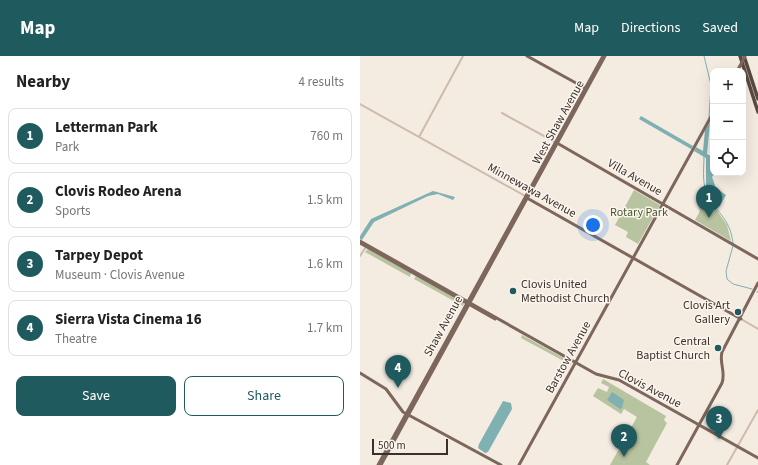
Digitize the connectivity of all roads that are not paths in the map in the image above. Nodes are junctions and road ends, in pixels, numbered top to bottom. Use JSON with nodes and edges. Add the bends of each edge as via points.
{"nodes":[{"id":1,"x":463,"y":56,"type":"edge"},
{"id":2,"x":527,"y":56,"type":"edge"},
{"id":3,"x":604,"y":56,"type":"edge"},
{"id":4,"x":740,"y":56,"type":"edge"},
{"id":5,"x":745,"y":56,"type":"edge"},
{"id":6,"x":738,"y":68,"type":"edge"},
{"id":7,"x":586,"y":88,"type":"junction"},
{"id":8,"x":758,"y":99,"type":"edge"},
{"id":9,"x":360,"y":104,"type":"edge"},
{"id":10,"x":575,"y":106,"type":"junction"},
{"id":11,"x":758,"y":112,"type":"edge"},
{"id":12,"x":502,"y":113,"type":"dead end"},
{"id":13,"x":572,"y":116,"type":"junction"},
{"id":14,"x":710,"y":118,"type":"edge"},
{"id":15,"x":419,"y":137,"type":"junction"},
{"id":16,"x":556,"y":143,"type":"junction"},
{"id":17,"x":541,"y":169,"type":"junction"},
{"id":18,"x":526,"y":197,"type":"junction"},
{"id":19,"x":663,"y":204,"type":"junction"},
{"id":20,"x":506,"y":233,"type":"junction"},
{"id":21,"x":360,"y":242,"type":"edge"},
{"id":22,"x":367,"y":246,"type":"junction"},
{"id":23,"x":360,"y":256,"type":"edge"},
{"id":24,"x":633,"y":258,"type":"junction"},
{"id":25,"x":758,"y":259,"type":"edge"},
{"id":26,"x":480,"y":281,"type":"junction"},
{"id":27,"x":757,"y":286,"type":"edge"},
{"id":28,"x":468,"y":302,"type":"junction"},
{"id":29,"x":747,"y":304,"type":"junction"},
{"id":30,"x":744,"y":313,"type":"junction"},
{"id":31,"x":740,"y":319,"type":"junction"},
{"id":32,"x":456,"y":322,"type":"junction"},
{"id":33,"x":509,"y":326,"type":"junction"},
{"id":34,"x":758,"y":329,"type":"edge"},
{"id":35,"x":452,"y":335,"type":"junction"},
{"id":36,"x":576,"y":362,"type":"junction"},
{"id":37,"x":360,"y":373,"type":"edge"},
{"id":38,"x":424,"y":381,"type":"junction"},
{"id":39,"x":420,"y":394,"type":"junction"},
{"id":40,"x":391,"y":396,"type":"junction"},
{"id":41,"x":393,"y":402,"type":"junction"},
{"id":42,"x":400,"y":410,"type":"junction"},
{"id":43,"x":758,"y":410,"type":"edge"},
{"id":44,"x":407,"y":415,"type":"junction"},
{"id":45,"x":699,"y":424,"type":"junction"},
{"id":46,"x":393,"y":441,"type":"junction"},
{"id":47,"x":738,"y":446,"type":"junction"},
{"id":48,"x":758,"y":458,"type":"edge"},
{"id":49,"x":380,"y":465,"type":"edge"},
{"id":50,"x":500,"y":465,"type":"edge"},
{"id":51,"x":519,"y":465,"type":"edge"},
{"id":52,"x":676,"y":465,"type":"edge"},
{"id":53,"x":727,"y":465,"type":"edge"}],
"edges":[{"from":1,"to":15,"type":"street"},
{"from":2,"to":7,"type":"main road"},
{"from":3,"to":7,"type":"main road","name":"West Shaw Avenue"},
{"from":4,"to":11,"type":"highway"},
{"from":5,"to":6,"type":"main road","bridge":true},
{"from":5,"to":8,"type":"highway"},
{"from":7,"to":10,"type":"main road","name":"West Shaw Avenue"},
{"from":7,"to":13,"type":"main road","name":"West Shaw Avenue"},
{"from":9,"to":15,"type":"street","name":"Minnewawa Avenue"},
{"from":10,"to":13,"type":"main road"},
{"from":10,"to":16,"type":"main road","name":"West Shaw Avenue"},
{"from":12,"to":16,"type":"street","name":"Villa Avenue"},
{"from":13,"to":16,"type":"main road","name":"West Shaw Avenue"},
{"from":14,"to":19,"type":"main road","name":"Barstow Avenue"},
{"from":15,"to":18,"type":"street","name":"Minnewawa Avenue"},
{"from":16,"to":17,"type":"main road","name":"West Shaw Avenue"},
{"from":16,"to":17,"type":"main road","name":"West Shaw Avenue"},
{"from":16,"to":19,"type":"main road","name":"Villa Avenue"},
{"from":17,"to":18,"type":"main road","name":"West Shaw Avenue"},
{"from":17,"to":18,"type":"main road","name":"West Shaw Avenue"},
{"from":18,"to":20,"type":"main road","name":"Shaw Avenue"},
{"from":18,"to":20,"type":"main road"},
{"from":18,"to":24,"type":"main road","name":"Minnewawa Avenue"},
{"from":19,"to":24,"type":"main road","name":"Barstow Avenue"},
{"from":19,"to":25,"type":"main road","name":"Villa Avenue"},
{"from":20,"to":26,"type":"main road","name":"Shaw Avenue"},
{"from":20,"to":26,"type":"main road","name":"Shaw Avenue"},
{"from":21,"to":22,"type":"main road","name":"Clovis Avenue"},
{"from":22,"to":23,"type":"street"},
{"from":22,"to":28,"type":"main road","name":"Clovis Avenue"},
{"from":24,"to":31,"type":"main road","name":"Minnewawa Avenue"},
{"from":24,"to":36,"type":"main road","name":"Barstow Avenue"},
{"from":26,"to":28,"type":"main road","name":"Shaw Avenue"},
{"from":26,"to":28,"type":"main road","name":"Shaw Avenue"},
{"from":27,"to":29,"type":"main road"},
{"from":27,"to":30,"type":"main road"},
{"from":28,"to":32,"type":"main road","name":"Shaw Avenue"},
{"from":28,"to":33,"type":"main road","name":"Clovis Avenue"},
{"from":28,"to":33,"type":"main road","name":"Clovis Avenue"},
{"from":28,"to":35,"type":"main road","name":"Shaw Avenue"},
{"from":29,"to":30,"type":"main road"},
{"from":29,"to":31,"type":"main road"},
{"from":30,"to":31,"type":"main road"},
{"from":31,"to":34,"type":"street","name":"Minnewawa Avenue"},
{"from":31,"to":45,"type":"main road","via":[[721,354],[723,379]]},
{"from":32,"to":35,"type":"main road"},
{"from":32,"to":38,"type":"main road","name":"Shaw Avenue"},
{"from":33,"to":36,"type":"main road","name":"Clovis Avenue"},
{"from":35,"to":39,"type":"main road","name":"Shaw Avenue"},
{"from":36,"to":45,"type":"main road","name":"Clovis Avenue","via":[[599,375],[619,380]]},
{"from":36,"to":51,"type":"main road","name":"Barstow Avenue"},
{"from":37,"to":40,"type":"main road","via":[[384,387]]},
{"from":38,"to":39,"type":"main road"},
{"from":38,"to":44,"type":"main road","name":"Shaw Avenue"},
{"from":39,"to":44,"type":"main road","name":"Shaw Avenue"},
{"from":40,"to":41,"type":"main road"},
{"from":40,"to":42,"type":"main road"},
{"from":41,"to":42,"type":"main road"},
{"from":41,"to":44,"type":"main road","via":[[397,409]]},
{"from":42,"to":44,"type":"main road"},
{"from":43,"to":47,"type":"street"},
{"from":44,"to":46,"type":"main road","name":"Shaw Avenue"},
{"from":44,"to":46,"type":"main road","name":"Shaw Avenue"},
{"from":44,"to":50,"type":"main road"},
{"from":45,"to":47,"type":"main road","name":"Clovis Avenue"},
{"from":45,"to":52,"type":"main road"},
{"from":46,"to":49,"type":"main road","name":"Shaw Avenue"},
{"from":47,"to":48,"type":"main road","name":"Clovis Avenue"},
{"from":47,"to":53,"type":"street"}]}
